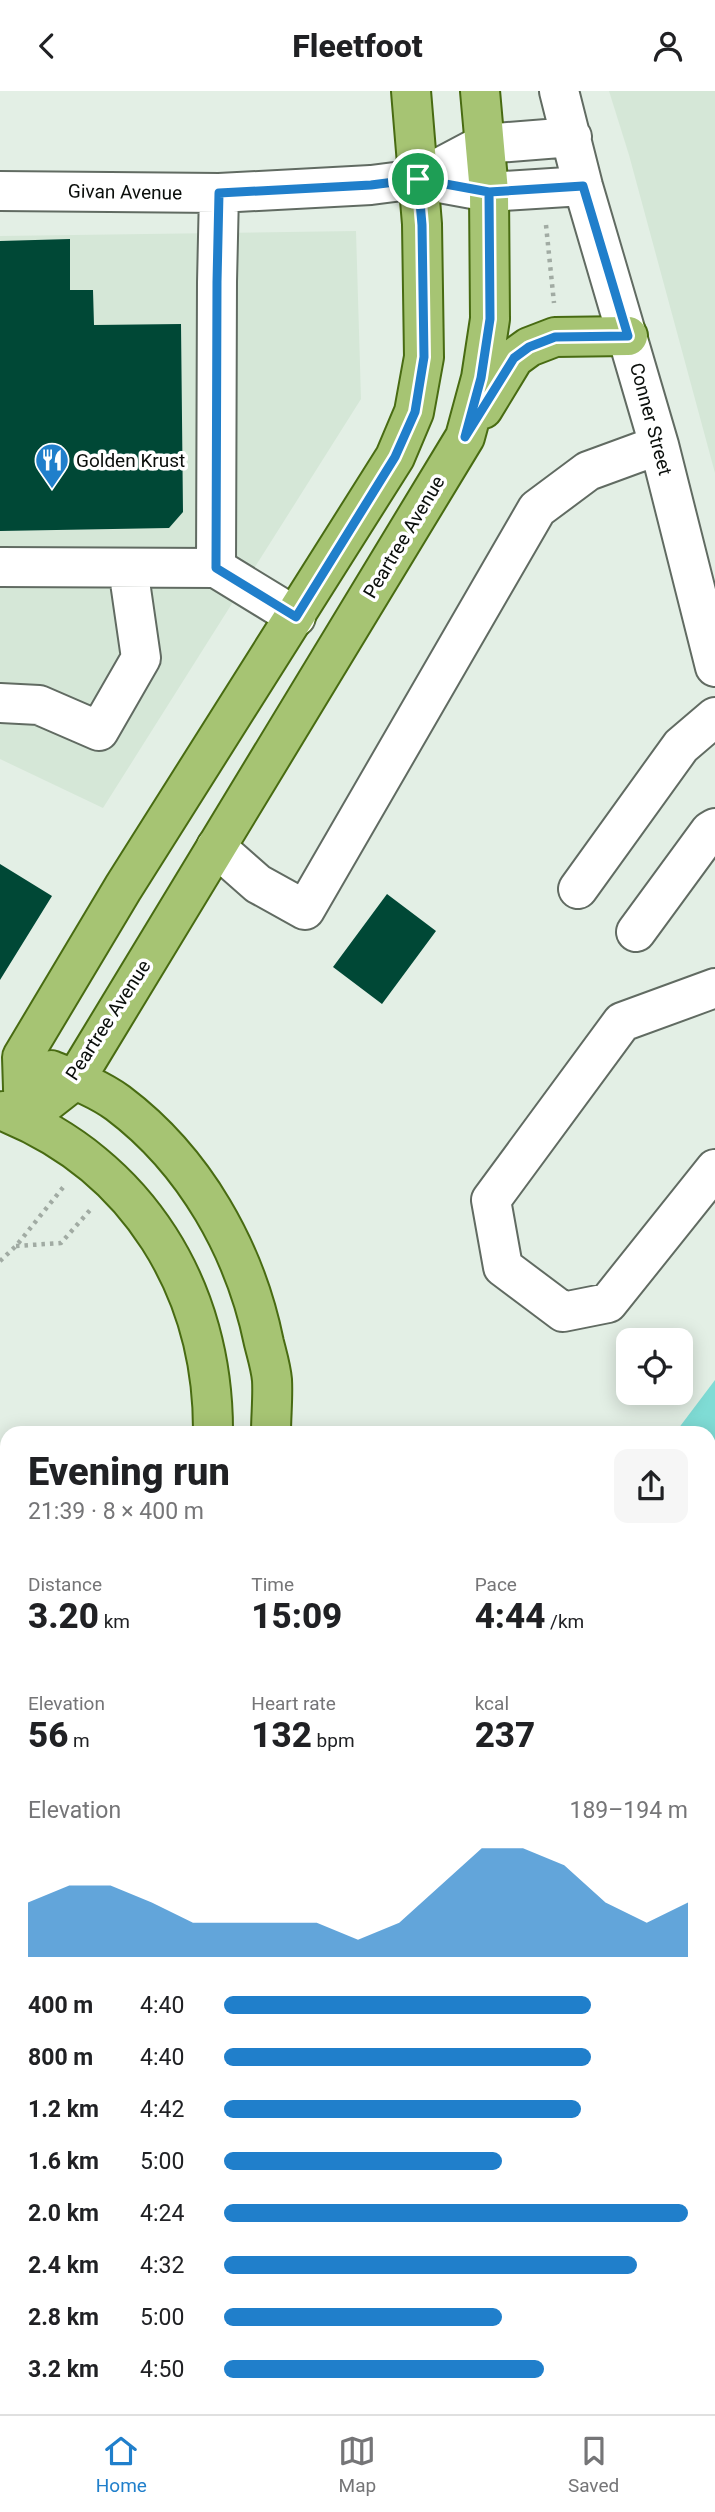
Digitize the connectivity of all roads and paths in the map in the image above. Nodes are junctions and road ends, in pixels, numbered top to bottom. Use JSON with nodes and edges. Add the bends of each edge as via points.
{"nodes":[{"id":1,"x":411,"y":91,"type":"edge"},
{"id":2,"x":480,"y":91,"type":"edge"},
{"id":3,"x":559,"y":91,"type":"edge"},
{"id":4,"x":572,"y":137,"type":"junction"},
{"id":5,"x":484,"y":144,"type":"junction"},
{"id":6,"x":418,"y":179,"type":"junction"},
{"id":7,"x":583,"y":186,"type":"junction"},
{"id":8,"x":0,"y":191,"type":"edge"},
{"id":9,"x":489,"y":192,"type":"junction"},
{"id":10,"x":219,"y":193,"type":"junction"},
{"id":11,"x":545,"y":213,"type":"dead end"},
{"id":12,"x":554,"y":305,"type":"dead end"},
{"id":13,"x":628,"y":336,"type":"junction"},
{"id":14,"x":465,"y":437,"type":"junction"},
{"id":15,"x":659,"y":445,"type":"junction"},
{"id":16,"x":0,"y":567,"type":"edge"},
{"id":17,"x":128,"y":568,"type":"junction"},
{"id":18,"x":216,"y":568,"type":"junction"},
{"id":19,"x":296,"y":617,"type":"junction"},
{"id":20,"x":715,"y":667,"type":"edge"},
{"id":21,"x":0,"y":703,"type":"edge"},
{"id":22,"x":715,"y":717,"type":"edge"},
{"id":23,"x":715,"y":828,"type":"edge"},
{"id":24,"x":216,"y":847,"type":"junction"},
{"id":25,"x":578,"y":889,"type":"dead end"},
{"id":26,"x":636,"y":932,"type":"dead end"},
{"id":27,"x":715,"y":988,"type":"edge"},
{"id":28,"x":11,"y":1052,"type":"edge"},
{"id":29,"x":75,"y":1080,"type":"junction"},
{"id":30,"x":12,"y":1115,"type":"edge"},
{"id":31,"x":715,"y":1170,"type":"edge"},
{"id":32,"x":67,"y":1181,"type":"dead end"},
{"id":33,"x":61,"y":1243,"type":"dead end"},
{"id":34,"x":16,"y":1246,"type":"junction"},
{"id":35,"x":0,"y":1261,"type":"edge"},
{"id":36,"x":213,"y":1426,"type":"edge"},
{"id":37,"x":271,"y":1426,"type":"edge"}],
"edges":[{"from":1,"to":6,"type":"main road"},
{"from":2,"to":5,"type":"main road"},
{"from":3,"to":4,"type":"street","name":"Conner Street"},
{"from":4,"to":5,"type":"street","name":"Givan Avenue"},
{"from":4,"to":7,"type":"street","name":"Conner Street"},
{"from":5,"to":6,"type":"street","name":"Givan Avenue"},
{"from":5,"to":9,"type":"main road"},
{"from":6,"to":9,"type":"street","name":"Givan Avenue"},
{"from":6,"to":10,"type":"street","name":"Givan Avenue"},
{"from":6,"to":19,"type":"main road","via":[[424,357],[415,412],[395,457]]},
{"from":7,"to":9,"type":"street","name":"Givan Avenue"},
{"from":7,"to":13,"type":"street","name":"Conner Street"},
{"from":8,"to":10,"type":"street","name":"Givan Avenue"},
{"from":9,"to":14,"type":"main road","name":"Peartree Avenue","via":[[490,319]]},
{"from":10,"to":18,"type":"street"},
{"from":11,"to":12,"type":"path"},
{"from":13,"to":14,"type":"main road","via":[[555,337],[529,347],[514,358]]},
{"from":13,"to":15,"type":"street","name":"Conner Street"},
{"from":14,"to":24,"type":"main road","name":"Peartree Avenue"},
{"from":15,"to":20,"type":"street","name":"Conner Street"},
{"from":15,"to":24,"type":"street","via":[[588,471],[537,509],[305,911],[258,884]]},
{"from":16,"to":17,"type":"street"},
{"from":17,"to":18,"type":"street"},
{"from":17,"to":21,"type":"street","via":[[141,657],[99,731],[39,705]]},
{"from":18,"to":19,"type":"street"},
{"from":19,"to":28,"type":"main road","via":[[123,888]]},
{"from":22,"to":25,"type":"street","via":[[681,746]]},
{"from":23,"to":26,"type":"street"},
{"from":24,"to":29,"type":"main road","name":"Peartree Avenue"},
{"from":27,"to":31,"type":"street","via":[[622,1022],[491,1200],[503,1267],[563,1312],[608,1303]]},
{"from":28,"to":29,"type":"main road"},
{"from":28,"to":30,"type":"main road"},
{"from":29,"to":30,"type":"main road","name":"Peartree Avenue"},
{"from":29,"to":37,"type":"main road","via":[[116,1102],[166,1145],[207,1199],[237,1255],[259,1318],[272,1379]]},
{"from":30,"to":36,"type":"main road","via":[[68,1143],[90,1160],[147,1220],[178,1272],[200,1327]]},
{"from":32,"to":34,"type":"path"},
{"from":33,"to":34,"type":"path"},
{"from":34,"to":35,"type":"path"}]}
